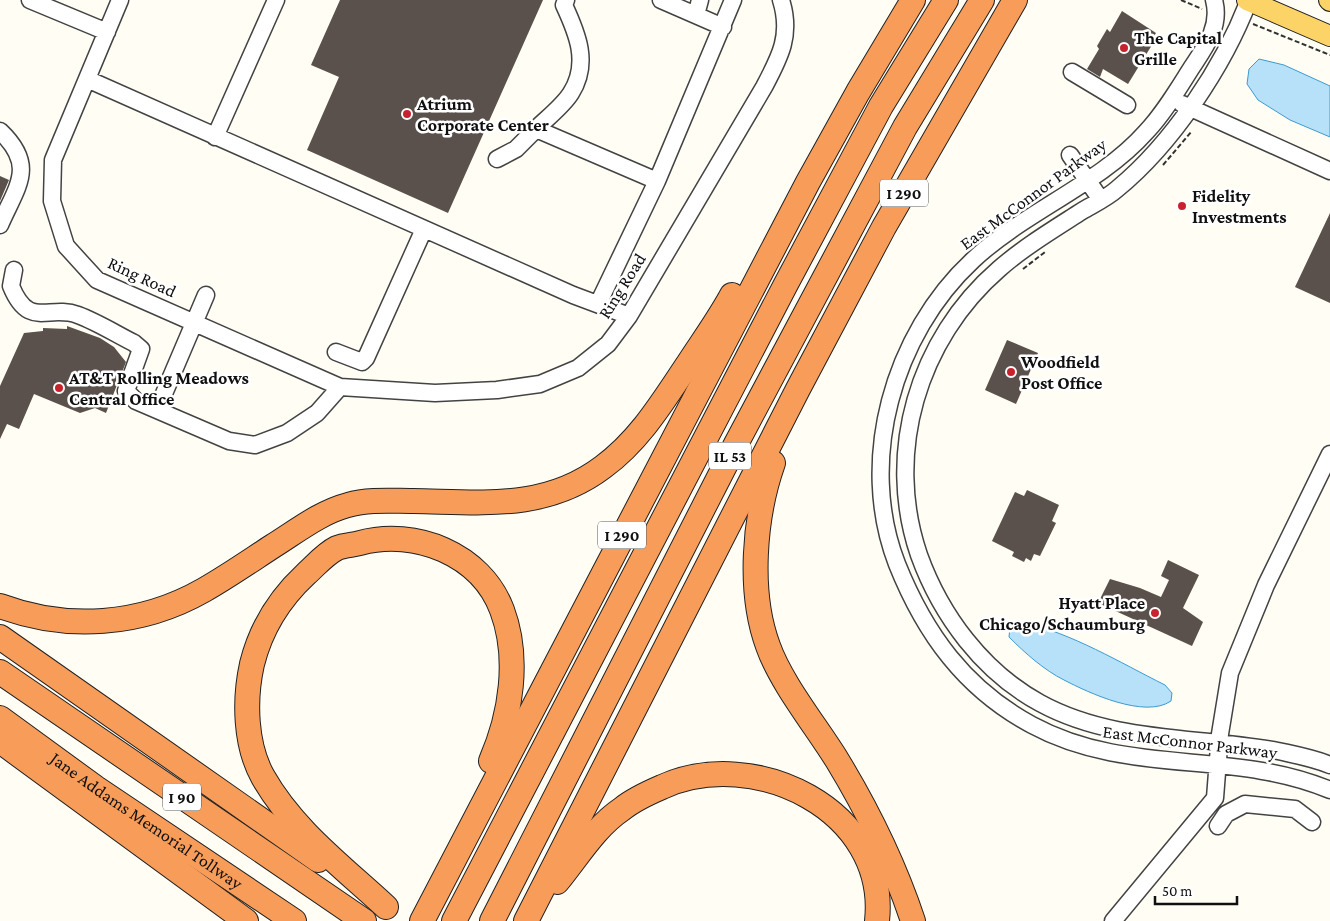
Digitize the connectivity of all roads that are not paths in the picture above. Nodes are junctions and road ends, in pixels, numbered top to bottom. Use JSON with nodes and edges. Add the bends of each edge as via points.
{"nodes":[{"id":1,"x":30,"y":0,"type":"edge"},
{"id":2,"x":120,"y":0,"type":"edge"},
{"id":3,"x":276,"y":0,"type":"edge"},
{"id":4,"x":566,"y":0,"type":"edge"},
{"id":5,"x":661,"y":0,"type":"edge"},
{"id":6,"x":733,"y":0,"type":"edge"},
{"id":7,"x":781,"y":0,"type":"edge"},
{"id":8,"x":913,"y":0,"type":"edge"},
{"id":9,"x":946,"y":0,"type":"edge"},
{"id":10,"x":982,"y":0,"type":"edge"},
{"id":11,"x":1015,"y":0,"type":"edge"},
{"id":12,"x":1248,"y":0,"type":"edge"},
{"id":13,"x":1211,"y":6,"type":"edge"},
{"id":14,"x":698,"y":8,"type":"edge"},
{"id":15,"x":723,"y":27,"type":"junction"},
{"id":16,"x":107,"y":32,"type":"junction"},
{"id":17,"x":1330,"y":36,"type":"edge"},
{"id":18,"x":1072,"y":72,"type":"dead end"},
{"id":19,"x":87,"y":79,"type":"junction"},
{"id":20,"x":1170,"y":100,"type":"junction"},
{"id":21,"x":1127,"y":105,"type":"dead end"},
{"id":22,"x":1190,"y":108,"type":"junction"},
{"id":23,"x":536,"y":129,"type":"junction"},
{"id":24,"x":0,"y":131,"type":"edge"},
{"id":25,"x":215,"y":137,"type":"junction"},
{"id":26,"x":1070,"y":155,"type":"dead end"},
{"id":27,"x":496,"y":159,"type":"dead end"},
{"id":28,"x":1330,"y":172,"type":"edge"},
{"id":29,"x":1087,"y":180,"type":"junction"},
{"id":30,"x":656,"y":181,"type":"junction"},
{"id":31,"x":808,"y":182,"type":"junction"},
{"id":32,"x":1101,"y":200,"type":"junction"},
{"id":33,"x":0,"y":225,"type":"edge"},
{"id":34,"x":424,"y":229,"type":"junction"},
{"id":35,"x":14,"y":270,"type":"dead end"},
{"id":36,"x":206,"y":295,"type":"dead end"},
{"id":37,"x":598,"y":304,"type":"junction"},
{"id":38,"x":629,"y":316,"type":"junction"},
{"id":39,"x":194,"y":323,"type":"junction"},
{"id":40,"x":324,"y":380,"type":"junction"},
{"id":41,"x":340,"y":387,"type":"junction"},
{"id":42,"x":798,"y":389,"type":"junction"},
{"id":43,"x":157,"y":410,"type":"junction"},
{"id":44,"x":1330,"y":454,"type":"edge"},
{"id":45,"x":0,"y":606,"type":"edge"},
{"id":46,"x":0,"y":637,"type":"edge"},
{"id":47,"x":0,"y":672,"type":"edge"},
{"id":48,"x":0,"y":718,"type":"edge"},
{"id":49,"x":0,"y":741,"type":"edge"},
{"id":50,"x":1220,"y":743,"type":"junction"},
{"id":51,"x":1330,"y":764,"type":"edge"},
{"id":52,"x":1217,"y":766,"type":"junction"},
{"id":53,"x":1330,"y":790,"type":"edge"},
{"id":54,"x":1312,"y":822,"type":"dead end"},
{"id":55,"x":1218,"y":826,"type":"dead end"},
{"id":56,"x":454,"y":857,"type":"junction"},
{"id":57,"x":386,"y":907,"type":"junction"},
{"id":58,"x":460,"y":911,"type":"edge"},
{"id":59,"x":246,"y":921,"type":"edge"},
{"id":60,"x":294,"y":921,"type":"edge"},
{"id":61,"x":364,"y":921,"type":"edge"},
{"id":62,"x":408,"y":921,"type":"edge"},
{"id":63,"x":422,"y":921,"type":"edge"},
{"id":64,"x":492,"y":921,"type":"edge"},
{"id":65,"x":526,"y":921,"type":"edge"},
{"id":66,"x":876,"y":921,"type":"edge"},
{"id":67,"x":913,"y":921,"type":"edge"},
{"id":68,"x":1114,"y":921,"type":"edge"}],
"edges":[{"from":1,"to":16,"type":"street"},
{"from":2,"to":16,"type":"street","name":"Ring Road"},
{"from":3,"to":25,"type":"street"},
{"from":4,"to":23,"type":"street","via":[[564,5],[580,50],[578,78],[571,94]]},
{"from":5,"to":14,"type":"street"},
{"from":6,"to":15,"type":"street"},
{"from":7,"to":38,"type":"street","name":"Ring Road","via":[[785,13],[783,49],[764,87]]},
{"from":8,"to":31,"type":"highway","number":"I 290"},
{"from":9,"to":58,"type":"highway","number":"IL 53","via":[[881,106],[804,250]]},
{"from":10,"to":64,"type":"highway","number":"IL 53","via":[[905,127],[736,444]]},
{"from":11,"to":42,"type":"highway","number":"I 290","via":[[884,227]]},
{"from":12,"to":17,"type":"main road"},
{"from":12,"to":22,"type":"street","name":"East McConnor Parkway","via":[[1238,27]]},
{"from":13,"to":20,"type":"street","name":"East McConnor Parkway","via":[[1217,12],[1213,32]]},
{"from":14,"to":15,"type":"street"},
{"from":15,"to":30,"type":"street"},
{"from":16,"to":19,"type":"street","name":"Ring Road"},
{"from":18,"to":21,"type":"street"},
{"from":19,"to":25,"type":"street"},
{"from":19,"to":39,"type":"street","name":"Ring Road","via":[[53,160],[52,201],[66,246],[97,280]]},
{"from":20,"to":22,"type":"street"},
{"from":20,"to":29,"type":"street","name":"East McConnor Parkway","via":[[1146,133]]},
{"from":22,"to":28,"type":"street"},
{"from":22,"to":32,"type":"street","name":"East McConnor Parkway","via":[[1156,152]]},
{"from":23,"to":27,"type":"street","via":[[516,149]]},
{"from":23,"to":30,"type":"street"},
{"from":24,"to":33,"type":"street","via":[[14,144],[22,163],[20,178]]},
{"from":25,"to":34,"type":"street"},
{"from":26,"to":29,"type":"street"},
{"from":29,"to":32,"type":"street"},
{"from":29,"to":52,"type":"street","name":"East McConnor Parkway","via":[[974,259],[943,291],[915,339],[896,378],[884,428],[881,480],[888,539],[918,613],[931,633],[967,676],[1010,712],[1074,745],[1132,758]]},
{"from":30,"to":37,"type":"street"},
{"from":31,"to":45,"type":"highway","via":[[757,251],[726,306],[648,422],[604,467],[574,484],[542,496],[512,502],[379,500],[349,504],[320,517],[203,591],[135,617],[70,622]]},
{"from":31,"to":56,"type":"highway","number":"I 290"},
{"from":32,"to":50,"type":"street","name":"East McConnor Parkway","via":[[999,269],[957,315],[941,339],[924,374],[907,434],[906,500],[912,533],[929,584],[951,620],[975,651],[1014,688],[1059,712],[1107,729]]},
{"from":34,"to":37,"type":"street"},
{"from":34,"to":40,"type":"street","via":[[366,358],[362,362],[334,356]]},
{"from":35,"to":43,"type":"street","via":[[11,286],[22,305],[31,312],[77,314],[134,343],[141,350],[126,391],[136,401]]},
{"from":36,"to":39,"type":"street"},
{"from":37,"to":38,"type":"street"},
{"from":38,"to":41,"type":"street","name":"Ring Road","via":[[608,344],[578,368],[540,384],[435,393]]},
{"from":39,"to":40,"type":"street","name":"Ring Road"},
{"from":39,"to":43,"type":"street"},
{"from":40,"to":41,"type":"street","name":"Ring Road"},
{"from":41,"to":43,"type":"street","via":[[317,413],[287,433],[255,445],[229,440]]},
{"from":42,"to":65,"type":"highway","number":"I 290"},
{"from":42,"to":67,"type":"highway","via":[[764,488],[755,575],[760,617],[768,647],[877,829]]},
{"from":44,"to":50,"type":"street","via":[[1266,585],[1230,673]]},
{"from":46,"to":57,"type":"highway"},
{"from":47,"to":61,"type":"highway","number":"I 90"},
{"from":48,"to":60,"type":"highway","name":"Jane Addams Memorial Tollway","number":"I 90","via":[[96,788]]},
{"from":49,"to":59,"type":"highway"},
{"from":50,"to":51,"type":"street","name":"East McConnor Parkway","via":[[1308,757]]},
{"from":50,"to":52,"type":"street"},
{"from":52,"to":53,"type":"street","name":"East McConnor Parkway","via":[[1284,774]]},
{"from":52,"to":68,"type":"street","via":[[1215,798]]},
{"from":54,"to":55,"type":"street","via":[[1295,809],[1245,804],[1226,814]]},
{"from":56,"to":57,"type":"highway","via":[[502,729],[511,683],[509,636],[502,610],[490,588],[472,567],[449,552],[422,541],[381,538],[337,548],[292,586],[264,629],[251,670],[248,722],[262,775],[287,812]]},
{"from":56,"to":63,"type":"highway","number":"I 290"},
{"from":57,"to":62,"type":"highway"},
{"from":65,"to":66,"type":"highway","via":[[603,825],[622,808],[677,782],[711,775],[748,776],[786,786],[811,796],[834,814],[852,835],[870,867],[876,898]]}]}
